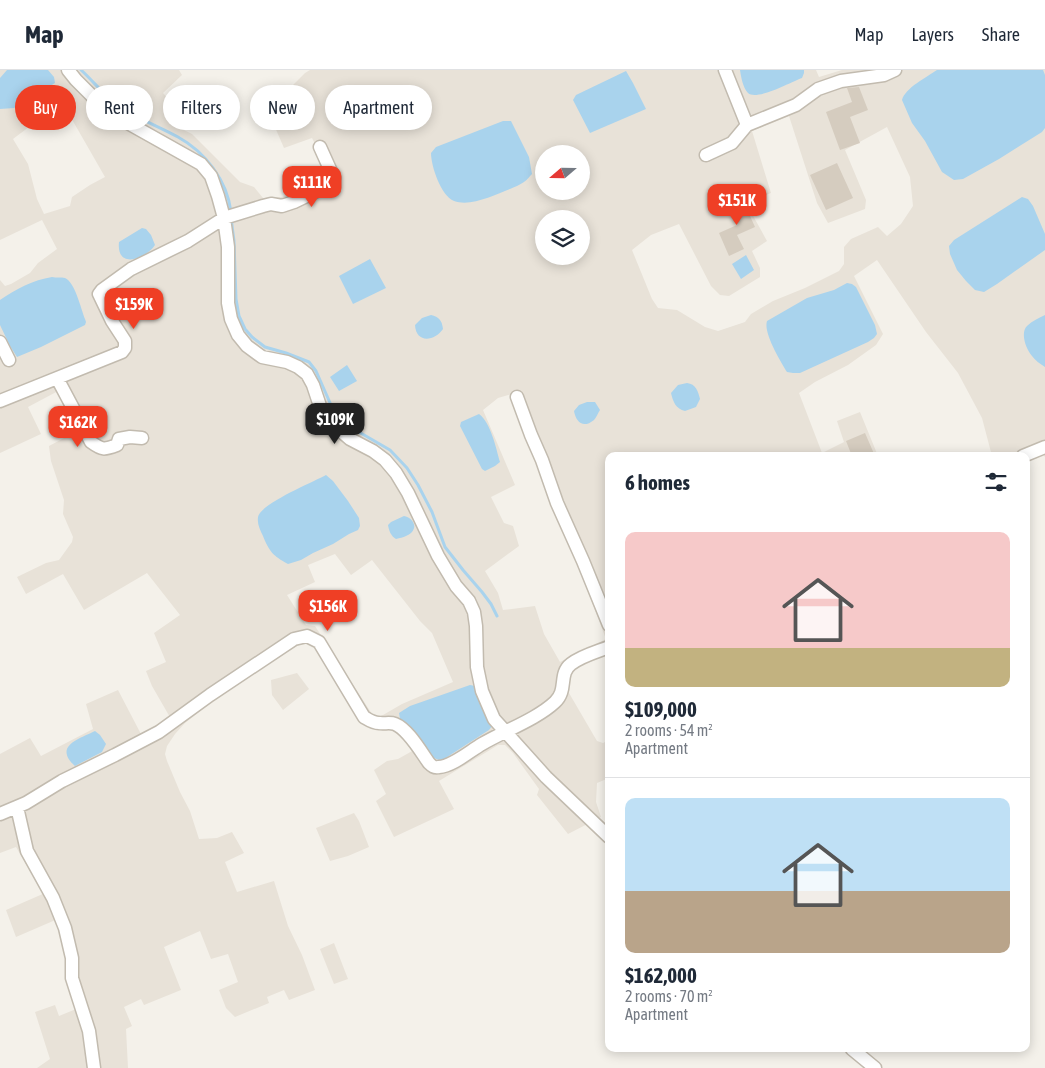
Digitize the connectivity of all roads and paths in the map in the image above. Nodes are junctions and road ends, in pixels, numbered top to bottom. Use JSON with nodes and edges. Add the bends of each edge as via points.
{"nodes":[{"id":1,"x":68,"y":70,"type":"edge"},
{"id":2,"x":725,"y":70,"type":"edge"},
{"id":3,"x":895,"y":70,"type":"edge"},
{"id":4,"x":747,"y":125,"type":"junction"},
{"id":5,"x":320,"y":147,"type":"dead end"},
{"id":6,"x":706,"y":155,"type":"dead end"},
{"id":7,"x":224,"y":218,"type":"junction"},
{"id":8,"x":0,"y":342,"type":"edge"},
{"id":9,"x":9,"y":360,"type":"dead end"},
{"id":10,"x":57,"y":378,"type":"junction"},
{"id":11,"x":517,"y":397,"type":"dead end"},
{"id":12,"x":0,"y":401,"type":"edge"},
{"id":13,"x":142,"y":438,"type":"dead end"},
{"id":14,"x":1045,"y":447,"type":"edge"},
{"id":15,"x":1030,"y":453,"type":"edge"},
{"id":16,"x":605,"y":615,"type":"edge"},
{"id":17,"x":605,"y":649,"type":"edge"},
{"id":18,"x":504,"y":732,"type":"junction"},
{"id":19,"x":17,"y":807,"type":"junction"},
{"id":20,"x":0,"y":814,"type":"edge"},
{"id":21,"x":605,"y":833,"type":"edge"},
{"id":22,"x":856,"y":1052,"type":"edge"},
{"id":23,"x":94,"y":1068,"type":"edge"},
{"id":24,"x":875,"y":1068,"type":"edge"}],
"edges":[{"from":1,"to":7,"type":"street","via":[[110,112],[201,164],[211,176]]},
{"from":2,"to":4,"type":"street"},
{"from":3,"to":4,"type":"street","via":[[884,75],[841,80],[818,89],[796,106]]},
{"from":4,"to":6,"type":"street","via":[[732,143]]},
{"from":5,"to":7,"type":"street","via":[[334,178],[330,184],[282,206],[271,204]]},
{"from":7,"to":10,"type":"street","via":[[188,241],[131,269],[102,290],[99,294],[125,341],[125,348]]},
{"from":7,"to":18,"type":"street","via":[[228,247],[228,303],[238,335],[262,357],[287,362],[307,374],[328,420],[350,439],[386,460],[396,473],[438,556],[474,612],[477,667],[482,691],[494,719]]},
{"from":8,"to":9,"type":"street"},
{"from":10,"to":12,"type":"street"},
{"from":10,"to":13,"type":"street","via":[[91,442],[98,448],[117,445],[120,439],[130,436]]},
{"from":11,"to":16,"type":"street","via":[[557,503]]},
{"from":14,"to":15,"type":"street"},
{"from":17,"to":18,"type":"street","via":[[569,666],[557,701]]},
{"from":18,"to":19,"type":"street","via":[[454,761],[432,767],[401,728],[364,717],[319,642],[308,636],[294,639],[159,732],[62,780]]},
{"from":18,"to":21,"type":"street"},
{"from":19,"to":20,"type":"street"},
{"from":19,"to":23,"type":"street","via":[[26,851],[53,898],[65,928],[72,958],[72,978],[89,1031]]},
{"from":22,"to":24,"type":"street"}]}
